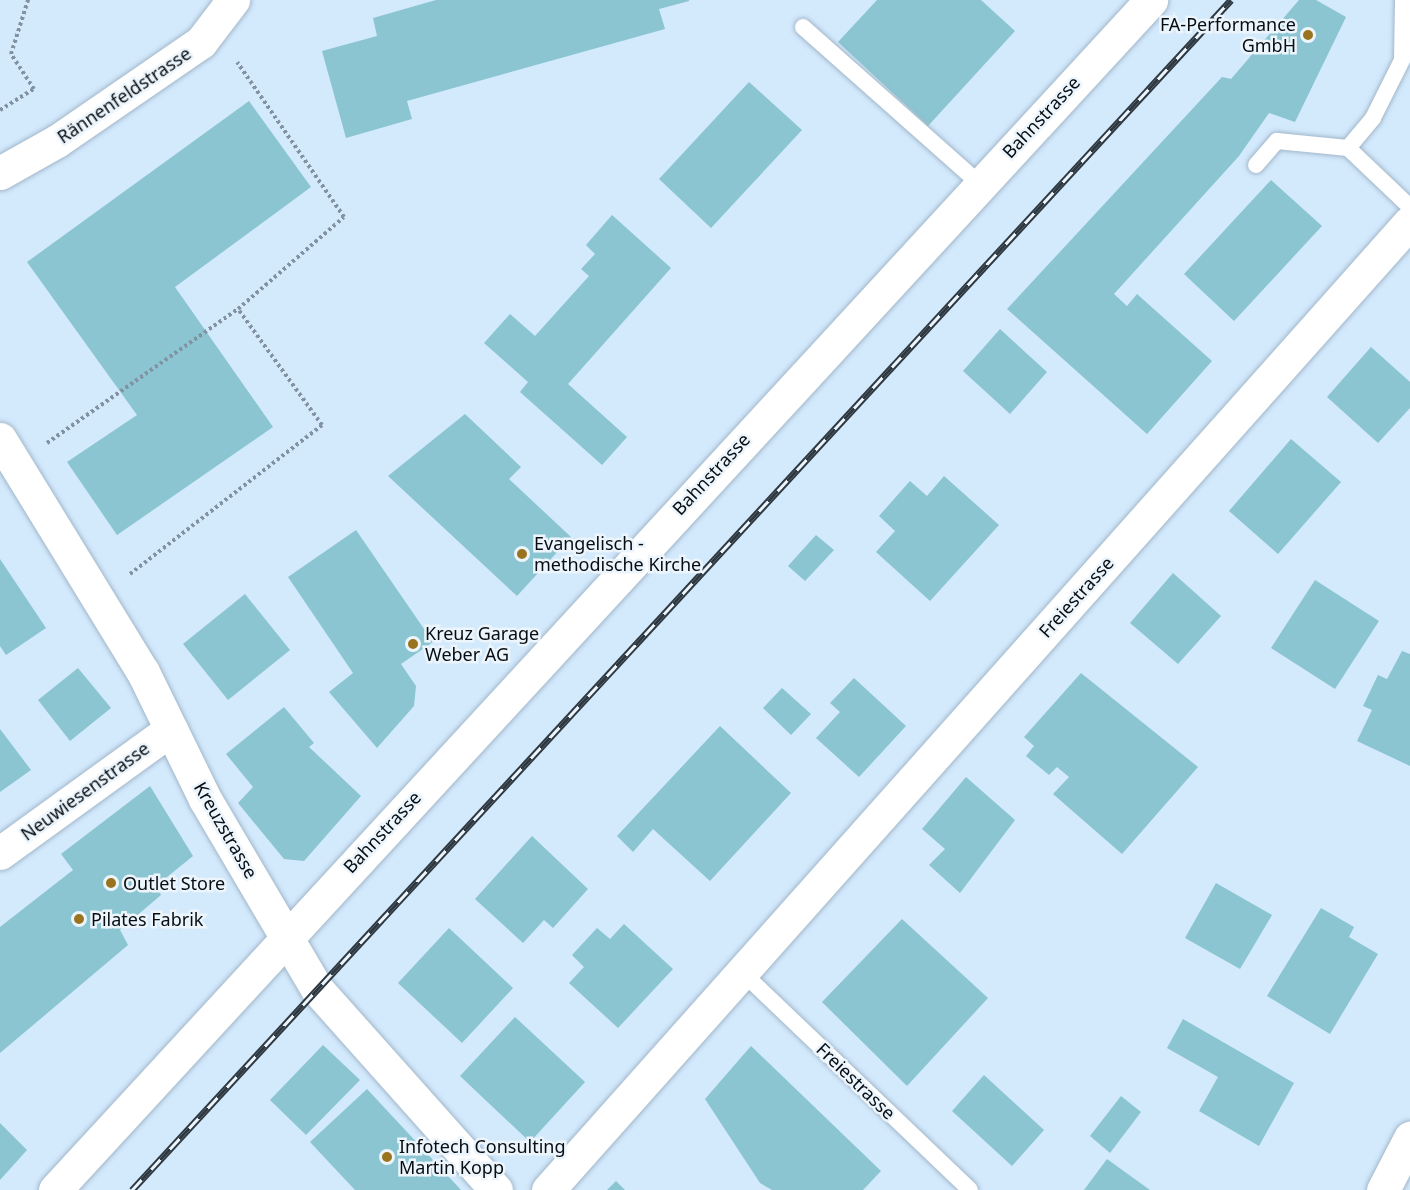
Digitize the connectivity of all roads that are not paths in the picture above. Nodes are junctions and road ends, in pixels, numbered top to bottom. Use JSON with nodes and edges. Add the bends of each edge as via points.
{"nodes":[{"id":1,"x":234,"y":0,"type":"edge"},
{"id":2,"x":1151,"y":0,"type":"edge"},
{"id":3,"x":1403,"y":0,"type":"edge"},
{"id":4,"x":803,"y":27,"type":"dead end"},
{"id":5,"x":1348,"y":148,"type":"junction"},
{"id":6,"x":1256,"y":165,"type":"dead end"},
{"id":7,"x":0,"y":172,"type":"edge"},
{"id":8,"x":979,"y":183,"type":"junction"},
{"id":9,"x":1410,"y":207,"type":"edge"},
{"id":10,"x":1410,"y":222,"type":"edge"},
{"id":11,"x":6,"y":454,"type":"edge"},
{"id":12,"x":171,"y":729,"type":"junction"},
{"id":13,"x":0,"y":853,"type":"edge"},
{"id":14,"x":287,"y":934,"type":"junction"},
{"id":15,"x":742,"y":972,"type":"junction"},
{"id":16,"x":1410,"y":1138,"type":"edge"},
{"id":17,"x":55,"y":1190,"type":"edge"},
{"id":18,"x":496,"y":1190,"type":"edge"},
{"id":19,"x":548,"y":1190,"type":"edge"},
{"id":20,"x":970,"y":1190,"type":"edge"},
{"id":21,"x":1383,"y":1190,"type":"edge"}],
"edges":[{"from":1,"to":7,"type":"street","name":"Rännenfeldstrasse","via":[[192,49],[57,141]]},
{"from":2,"to":8,"type":"street","name":"Bahnstrasse"},
{"from":3,"to":5,"type":"lane","via":[[1402,60],[1373,118]]},
{"from":4,"to":8,"type":"lane"},
{"from":5,"to":6,"type":"lane","via":[[1277,141]]},
{"from":5,"to":9,"type":"lane"},
{"from":8,"to":14,"type":"street","name":"Bahnstrasse"},
{"from":10,"to":15,"type":"street","name":"Freiestrasse"},
{"from":11,"to":12,"type":"street","name":"Kreuzstrasse","via":[[143,672]]},
{"from":12,"to":13,"type":"street","name":"Neuwiesenstrasse"},
{"from":12,"to":14,"type":"street","name":"Kreuzstrasse","via":[[205,799]]},
{"from":14,"to":17,"type":"street","name":"Bahnstrasse"},
{"from":14,"to":18,"type":"street","name":"Kreuzstrasse","via":[[317,989]]},
{"from":15,"to":19,"type":"street","name":"Freiestrasse"},
{"from":15,"to":20,"type":"lane","name":"Freiestrasse"},
{"from":16,"to":21,"type":"street"}]}
